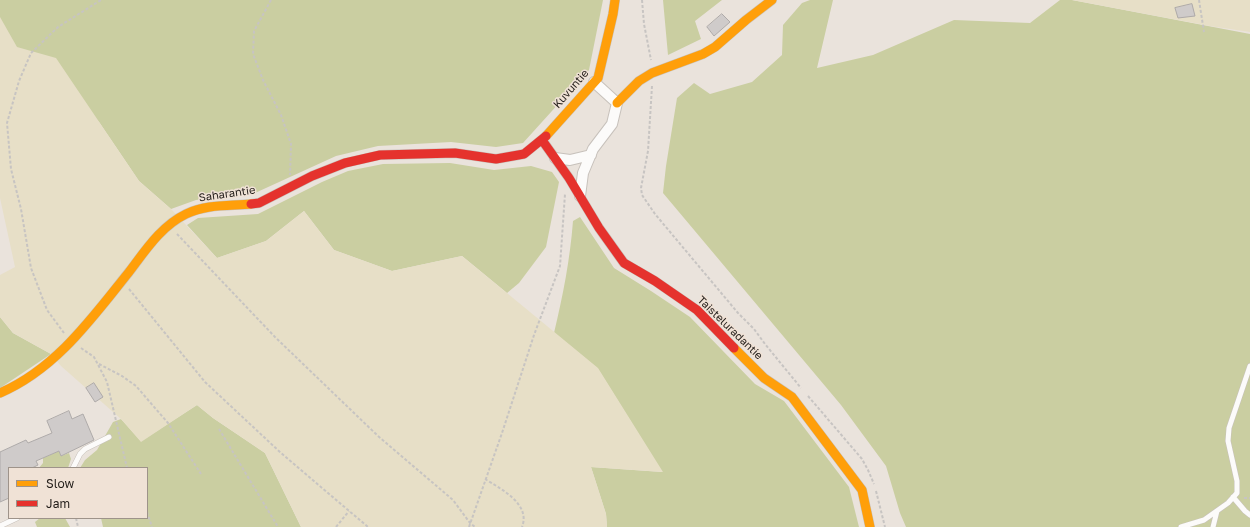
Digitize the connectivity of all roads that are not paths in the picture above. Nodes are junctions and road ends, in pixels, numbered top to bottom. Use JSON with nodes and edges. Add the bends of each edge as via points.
{"nodes":[{"id":1,"x":615,"y":0,"type":"edge"},
{"id":2,"x":772,"y":0,"type":"edge"},
{"id":3,"x":594,"y":82,"type":"junction"},
{"id":4,"x":617,"y":103,"type":"junction"},
{"id":5,"x":542,"y":140,"type":"junction"},
{"id":6,"x":591,"y":156,"type":"junction"},
{"id":7,"x":555,"y":158,"type":"junction"},
{"id":8,"x":580,"y":196,"type":"junction"},
{"id":9,"x":1250,"y":366,"type":"edge"},
{"id":10,"x":0,"y":394,"type":"edge"},
{"id":11,"x":109,"y":437,"type":"dead end"},
{"id":12,"x":74,"y":467,"type":"edge"},
{"id":13,"x":1233,"y":497,"type":"junction"},
{"id":14,"x":1217,"y":511,"type":"junction"},
{"id":15,"x":1250,"y":515,"type":"edge"},
{"id":16,"x":15,"y":519,"type":"edge"},
{"id":17,"x":0,"y":526,"type":"edge"},
{"id":18,"x":870,"y":527,"type":"edge"},
{"id":19,"x":1181,"y":527,"type":"edge"},
{"id":20,"x":1213,"y":527,"type":"edge"}],
"edges":[{"from":1,"to":3,"type":"street","name":"Kuvuntie","via":[[598,78]]},
{"from":2,"to":4,"type":"street","via":[[703,54],[652,73],[639,81]]},
{"from":3,"to":4,"type":"street"},
{"from":3,"to":5,"type":"street","name":"Kuvuntie"},
{"from":4,"to":6,"type":"street","via":[[612,124],[593,149]]},
{"from":5,"to":7,"type":"street","name":"Taisteluradantie"},
{"from":5,"to":10,"type":"street","name":"Saharantie","via":[[524,154],[496,159],[455,154],[380,155],[345,163],[259,203],[202,208],[186,214],[168,225],[73,340],[47,364]]},
{"from":6,"to":7,"type":"street","via":[[570,160]]},
{"from":6,"to":8,"type":"street","via":[[583,173]]},
{"from":7,"to":8,"type":"street","name":"Taisteluradantie"},
{"from":8,"to":18,"type":"street","name":"Taisteluradantie","via":[[624,263],[697,310],[764,378],[792,397],[862,490]]},
{"from":9,"to":13,"type":"lane","via":[[1228,441],[1237,492]]},
{"from":11,"to":12,"type":"lane","via":[[85,449]]},
{"from":13,"to":14,"type":"lane"},
{"from":13,"to":15,"type":"lane"},
{"from":14,"to":19,"type":"lane","via":[[1204,520]]},
{"from":14,"to":20,"type":"lane"},
{"from":16,"to":17,"type":"lane"}]}
